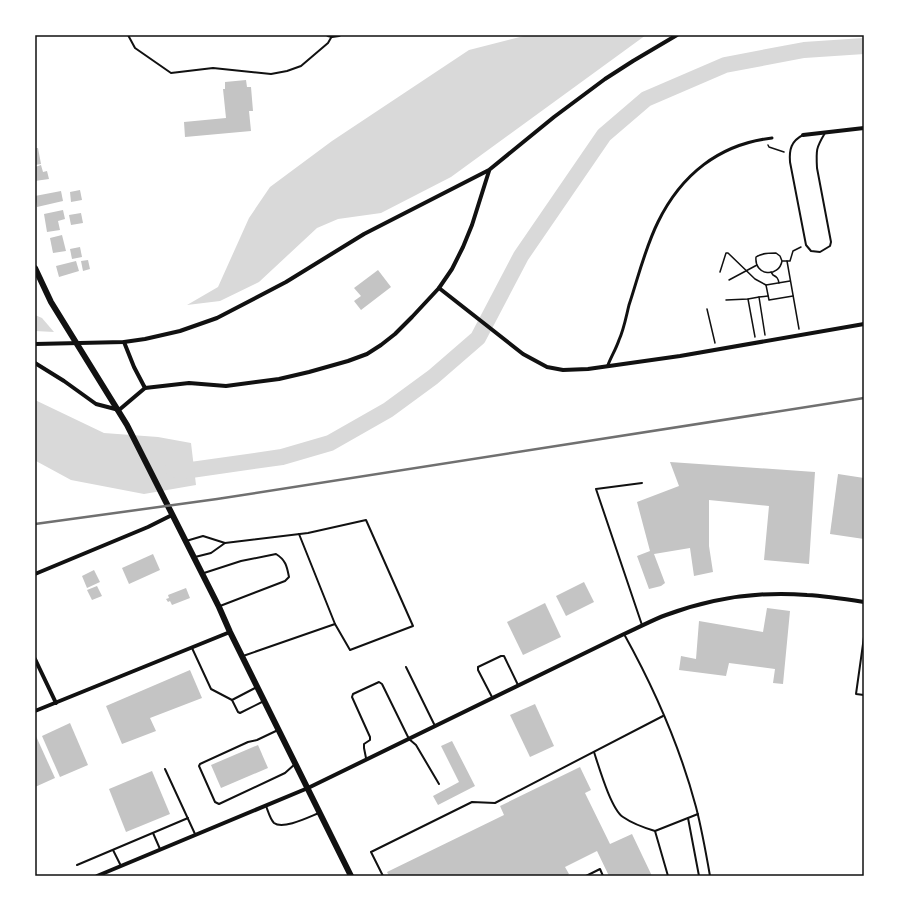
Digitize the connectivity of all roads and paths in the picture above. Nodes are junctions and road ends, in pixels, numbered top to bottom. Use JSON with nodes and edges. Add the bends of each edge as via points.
{"nodes":[{"id":1,"x":128,"y":35,"type":"edge"},
{"id":2,"x":339,"y":35,"type":"edge"},
{"id":3,"x":677,"y":35,"type":"edge"},
{"id":4,"x":330,"y":36,"type":"edge"},
{"id":5,"x":864,"y":128,"type":"edge"},
{"id":6,"x":825,"y":133,"type":"junction"},
{"id":7,"x":803,"y":135,"type":"joint"},
{"id":8,"x":772,"y":138,"type":"dead end"},
{"id":9,"x":765,"y":139,"type":"junction"},
{"id":10,"x":790,"y":154,"type":"junction"},
{"id":11,"x":489,"y":170,"type":"junction"},
{"id":12,"x":806,"y":245,"type":"junction"},
{"id":13,"x":782,"y":261,"type":"junction"},
{"id":14,"x":787,"y":261,"type":"junction"},
{"id":15,"x":757,"y":265,"type":"junction"},
{"id":16,"x":35,"y":268,"type":"edge"},
{"id":17,"x":746,"y":271,"type":"junction"},
{"id":18,"x":720,"y":272,"type":"dead end"},
{"id":19,"x":771,"y":272,"type":"junction"},
{"id":20,"x":729,"y":280,"type":"dead end"},
{"id":21,"x":790,"y":281,"type":"junction"},
{"id":22,"x":779,"y":283,"type":"junction"},
{"id":23,"x":766,"y":285,"type":"junction"},
{"id":24,"x":439,"y":288,"type":"junction"},
{"id":25,"x":768,"y":296,"type":"junction"},
{"id":26,"x":793,"y":296,"type":"junction"},
{"id":27,"x":759,"y":298,"type":"junction"},
{"id":28,"x":748,"y":299,"type":"junction"},
{"id":29,"x":726,"y":300,"type":"dead end"},
{"id":30,"x":707,"y":309,"type":"dead end"},
{"id":31,"x":864,"y":324,"type":"edge"},
{"id":32,"x":800,"y":335,"type":"junction"},
{"id":33,"x":766,"y":341,"type":"junction"},
{"id":34,"x":124,"y":342,"type":"junction"},
{"id":35,"x":756,"y":343,"type":"junction"},
{"id":36,"x":35,"y":344,"type":"edge"},
{"id":37,"x":717,"y":349,"type":"junction"},
{"id":38,"x":35,"y":364,"type":"edge"},
{"id":39,"x":608,"y":365,"type":"junction"},
{"id":40,"x":145,"y":388,"type":"junction"},
{"id":41,"x":119,"y":410,"type":"junction"},
{"id":42,"x":642,"y":483,"type":"dead end"},
{"id":43,"x":172,"y":515,"type":"junction"},
{"id":44,"x":299,"y":534,"type":"junction"},
{"id":45,"x":185,"y":541,"type":"junction"},
{"id":46,"x":225,"y":543,"type":"junction"},
{"id":47,"x":194,"y":558,"type":"junction"},
{"id":48,"x":35,"y":574,"type":"edge"},
{"id":49,"x":202,"y":574,"type":"junction"},
{"id":50,"x":864,"y":602,"type":"edge"},
{"id":51,"x":219,"y":607,"type":"junction"},
{"id":52,"x":335,"y":624,"type":"junction"},
{"id":53,"x":642,"y":626,"type":"junction"},
{"id":54,"x":230,"y":632,"type":"junction"},
{"id":55,"x":624,"y":634,"type":"junction"},
{"id":56,"x":864,"y":637,"type":"edge"},
{"id":57,"x":192,"y":648,"type":"junction"},
{"id":58,"x":243,"y":656,"type":"junction"},
{"id":59,"x":35,"y":659,"type":"edge"},
{"id":60,"x":406,"y":667,"type":"dead end"},
{"id":61,"x":519,"y":685,"type":"junction"},
{"id":62,"x":258,"y":686,"type":"junction"},
{"id":63,"x":864,"y":696,"type":"edge"},
{"id":64,"x":492,"y":698,"type":"junction"},
{"id":65,"x":232,"y":700,"type":"junction"},
{"id":66,"x":265,"y":701,"type":"junction"},
{"id":67,"x":56,"y":703,"type":"junction"},
{"id":68,"x":35,"y":712,"type":"edge"},
{"id":69,"x":664,"y":716,"type":"junction"},
{"id":70,"x":435,"y":726,"type":"junction"},
{"id":71,"x":279,"y":730,"type":"junction"},
{"id":72,"x":409,"y":739,"type":"junction"},
{"id":73,"x":594,"y":752,"type":"junction"},
{"id":74,"x":366,"y":760,"type":"junction"},
{"id":75,"x":296,"y":764,"type":"junction"},
{"id":76,"x":165,"y":769,"type":"dead end"},
{"id":77,"x":439,"y":784,"type":"dead end"},
{"id":78,"x":308,"y":788,"type":"junction"},
{"id":79,"x":266,"y":806,"type":"junction"},
{"id":80,"x":320,"y":812,"type":"junction"},
{"id":81,"x":698,"y":814,"type":"junction"},
{"id":82,"x":188,"y":818,"type":"junction"},
{"id":83,"x":688,"y":818,"type":"junction"},
{"id":84,"x":655,"y":831,"type":"junction"},
{"id":85,"x":153,"y":834,"type":"junction"},
{"id":86,"x":196,"y":835,"type":"junction"},
{"id":87,"x":113,"y":850,"type":"junction"},
{"id":88,"x":160,"y":850,"type":"junction"},
{"id":89,"x":78,"y":865,"type":"dead end"},
{"id":90,"x":121,"y":866,"type":"junction"},
{"id":91,"x":97,"y":876,"type":"edge"},
{"id":92,"x":352,"y":876,"type":"edge"},
{"id":93,"x":383,"y":876,"type":"edge"},
{"id":94,"x":586,"y":876,"type":"edge"},
{"id":95,"x":603,"y":876,"type":"edge"},
{"id":96,"x":668,"y":876,"type":"edge"},
{"id":97,"x":699,"y":876,"type":"edge"},
{"id":98,"x":710,"y":876,"type":"edge"}],
"edges":[{"from":1,"to":4,"type":"lane","via":[[135,48],[171,73],[213,68],[271,74],[302,66],[328,43]]},
{"from":2,"to":4,"type":"street"},
{"from":3,"to":11,"type":"street","via":[[633,60],[605,80],[554,117]]},
{"from":5,"to":6,"type":"street"},
{"from":6,"to":7,"type":"street"},
{"from":6,"to":12,"type":"lane","via":[[816,151],[816,162],[831,242],[830,246],[820,252],[811,251]]},
{"from":7,"to":10,"type":"lane","via":[[793,143]]},
{"from":8,"to":9,"type":"street"},
{"from":9,"to":10,"type":"path","via":[[769,147]]},
{"from":9,"to":39,"type":"street","via":[[732,147],[718,155],[702,165],[676,192],[657,223],[619,340]]},
{"from":10,"to":12,"type":"lane"},
{"from":11,"to":24,"type":"street","via":[[463,247]]},
{"from":11,"to":34,"type":"street","via":[[364,234],[286,282],[217,318],[180,331]]},
{"from":12,"to":14,"type":"path","via":[[793,251],[790,261]]},
{"from":13,"to":14,"type":"path"},
{"from":13,"to":15,"type":"path","via":[[776,253],[761,254],[756,257]]},
{"from":13,"to":19,"type":"path","via":[[781,266]]},
{"from":14,"to":21,"type":"path"},
{"from":15,"to":17,"type":"path"},
{"from":15,"to":19,"type":"path","via":[[760,270]]},
{"from":16,"to":41,"type":"main road","via":[[52,302]]},
{"from":17,"to":18,"type":"path","via":[[726,253]]},
{"from":17,"to":20,"type":"path"},
{"from":17,"to":23,"type":"path"},
{"from":19,"to":22,"type":"path"},
{"from":21,"to":22,"type":"path"},
{"from":21,"to":26,"type":"path"},
{"from":22,"to":23,"type":"path"},
{"from":23,"to":25,"type":"path"},
{"from":24,"to":39,"type":"street","via":[[523,354],[547,367],[563,370]]},
{"from":24,"to":40,"type":"street","via":[[391,338],[367,354],[348,361],[279,379],[226,386],[188,383]]},
{"from":25,"to":26,"type":"path","via":[[768,300]]},
{"from":25,"to":27,"type":"path"},
{"from":26,"to":32,"type":"path"},
{"from":27,"to":28,"type":"path"},
{"from":27,"to":33,"type":"path"},
{"from":28,"to":29,"type":"path"},
{"from":28,"to":35,"type":"path"},
{"from":30,"to":37,"type":"path"},
{"from":31,"to":32,"type":"street"},
{"from":32,"to":33,"type":"street"},
{"from":33,"to":35,"type":"street"},
{"from":34,"to":36,"type":"street"},
{"from":34,"to":40,"type":"street"},
{"from":35,"to":37,"type":"street"},
{"from":37,"to":39,"type":"street"},
{"from":38,"to":41,"type":"street","via":[[96,404]]},
{"from":40,"to":41,"type":"street"},
{"from":41,"to":43,"type":"main road"},
{"from":42,"to":53,"type":"lane","via":[[596,489]]},
{"from":43,"to":45,"type":"main road"},
{"from":43,"to":48,"type":"street"},
{"from":44,"to":46,"type":"lane"},
{"from":44,"to":52,"type":"lane"},
{"from":44,"to":52,"type":"lane","via":[[366,520],[413,626],[350,650]]},
{"from":45,"to":46,"type":"lane","via":[[203,536]]},
{"from":45,"to":47,"type":"main road"},
{"from":46,"to":47,"type":"lane","via":[[211,554]]},
{"from":47,"to":49,"type":"main road"},
{"from":49,"to":51,"type":"main road"},
{"from":49,"to":51,"type":"lane","via":[[241,561],[276,554],[286,562],[289,577],[285,581]]},
{"from":50,"to":53,"type":"street","via":[[806,594],[761,594],[686,608]]},
{"from":51,"to":54,"type":"main road"},
{"from":52,"to":58,"type":"lane"},
{"from":53,"to":55,"type":"street"},
{"from":54,"to":57,"type":"street"},
{"from":54,"to":58,"type":"main road"},
{"from":55,"to":61,"type":"street"},
{"from":55,"to":69,"type":"lane"},
{"from":56,"to":63,"type":"lane","via":[[856,694]]},
{"from":57,"to":65,"type":"lane","via":[[211,689]]},
{"from":57,"to":67,"type":"street"},
{"from":58,"to":62,"type":"main road"},
{"from":59,"to":67,"type":"street"},
{"from":60,"to":70,"type":"lane"},
{"from":61,"to":64,"type":"street"},
{"from":61,"to":64,"type":"lane","via":[[504,656],[490,661],[478,667],[478,670]]},
{"from":62,"to":65,"type":"lane"},
{"from":62,"to":66,"type":"main road"},
{"from":64,"to":70,"type":"street"},
{"from":65,"to":66,"type":"lane","via":[[240,713]]},
{"from":66,"to":71,"type":"main road"},
{"from":67,"to":68,"type":"street"},
{"from":69,"to":73,"type":"lane"},
{"from":69,"to":81,"type":"lane","via":[[687,776]]},
{"from":70,"to":72,"type":"street"},
{"from":71,"to":75,"type":"main road"},
{"from":71,"to":75,"type":"lane","via":[[200,764],[215,802],[219,804],[285,773]]},
{"from":72,"to":74,"type":"street"},
{"from":72,"to":74,"type":"lane","via":[[382,684],[379,682],[353,694],[352,697],[370,737],[364,744]]},
{"from":72,"to":77,"type":"lane","via":[[416,745]]},
{"from":73,"to":84,"type":"lane","via":[[609,796],[622,817]]},
{"from":73,"to":93,"type":"lane","via":[[495,803],[472,802],[371,852]]},
{"from":74,"to":78,"type":"street"},
{"from":75,"to":78,"type":"main road"},
{"from":76,"to":82,"type":"lane"},
{"from":78,"to":79,"type":"street"},
{"from":78,"to":80,"type":"main road"},
{"from":79,"to":80,"type":"lane","via":[[273,822],[281,826]]},
{"from":79,"to":86,"type":"street"},
{"from":80,"to":92,"type":"main road"},
{"from":81,"to":83,"type":"lane"},
{"from":81,"to":98,"type":"lane"},
{"from":82,"to":85,"type":"lane"},
{"from":82,"to":86,"type":"lane"},
{"from":83,"to":84,"type":"lane"},
{"from":83,"to":97,"type":"lane"},
{"from":84,"to":96,"type":"lane"},
{"from":85,"to":87,"type":"lane"},
{"from":85,"to":88,"type":"lane"},
{"from":86,"to":88,"type":"street"},
{"from":87,"to":89,"type":"lane"},
{"from":87,"to":90,"type":"lane"},
{"from":88,"to":90,"type":"street"},
{"from":90,"to":91,"type":"street"},
{"from":94,"to":95,"type":"lane","via":[[600,869]]}]}
